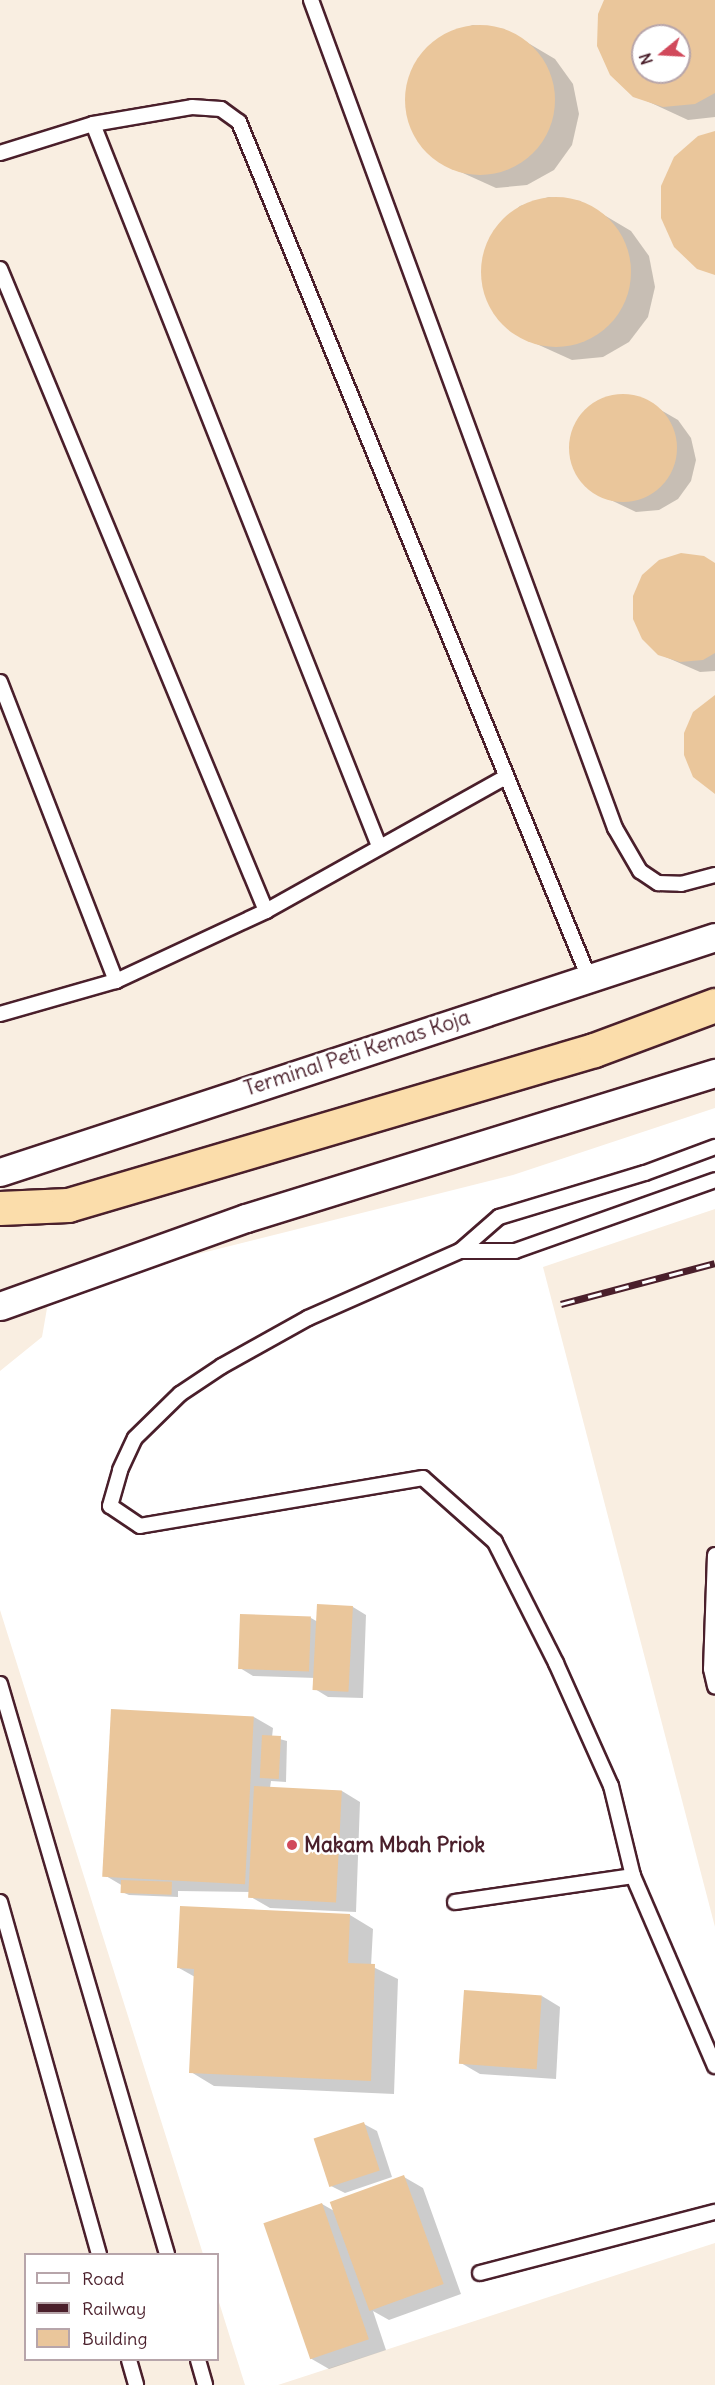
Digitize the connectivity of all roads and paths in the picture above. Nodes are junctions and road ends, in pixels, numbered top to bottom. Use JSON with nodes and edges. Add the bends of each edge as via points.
{"nodes":[{"id":1,"x":311,"y":0,"type":"edge"},
{"id":2,"x":93,"y":124,"type":"junction"},
{"id":3,"x":0,"y":153,"type":"edge"},
{"id":4,"x":0,"y":269,"type":"edge"},
{"id":5,"x":0,"y":682,"type":"edge"},
{"id":6,"x":506,"y":777,"type":"junction"},
{"id":7,"x":379,"y":846,"type":"junction"},
{"id":8,"x":715,"y":875,"type":"edge"},
{"id":9,"x":266,"y":911,"type":"junction"},
{"id":10,"x":715,"y":937,"type":"edge"},
{"id":11,"x":589,"y":978,"type":"junction"},
{"id":12,"x":116,"y":981,"type":"junction"},
{"id":13,"x":715,"y":1005,"type":"edge"},
{"id":14,"x":0,"y":1014,"type":"edge"},
{"id":15,"x":715,"y":1073,"type":"edge"},
{"id":16,"x":715,"y":1147,"type":"edge"},
{"id":17,"x":0,"y":1172,"type":"edge"},
{"id":18,"x":715,"y":1180,"type":"edge"},
{"id":19,"x":0,"y":1208,"type":"edge"},
{"id":20,"x":460,"y":1251,"type":"junction"},
{"id":21,"x":0,"y":1306,"type":"edge"},
{"id":22,"x":715,"y":1555,"type":"edge"},
{"id":23,"x":0,"y":1684,"type":"edge"},
{"id":24,"x":715,"y":1687,"type":"edge"},
{"id":25,"x":633,"y":1876,"type":"junction"},
{"id":26,"x":0,"y":1902,"type":"edge"},
{"id":27,"x":455,"y":1902,"type":"dead end"},
{"id":28,"x":715,"y":2066,"type":"edge"},
{"id":29,"x":715,"y":2212,"type":"edge"},
{"id":30,"x":99,"y":2253,"type":"edge"},
{"id":31,"x":167,"y":2253,"type":"edge"},
{"id":32,"x":480,"y":2273,"type":"dead end"},
{"id":33,"x":129,"y":2361,"type":"edge"},
{"id":34,"x":198,"y":2361,"type":"edge"},
{"id":35,"x":136,"y":2385,"type":"edge"},
{"id":36,"x":205,"y":2385,"type":"edge"}],
"edges":[{"from":1,"to":8,"type":"lane","via":[[615,828],[640,871],[658,883],[681,884]]},
{"from":2,"to":3,"type":"lane"},
{"from":2,"to":6,"type":"lane","via":[[208,106],[221,109],[242,127]]},
{"from":2,"to":7,"type":"lane"},
{"from":4,"to":9,"type":"lane"},
{"from":5,"to":12,"type":"lane"},
{"from":6,"to":7,"type":"lane"},
{"from":6,"to":11,"type":"lane"},
{"from":7,"to":9,"type":"lane"},
{"from":9,"to":12,"type":"lane"},
{"from":10,"to":11,"type":"street","name":"Terminal Peti Kemas Koja"},
{"from":11,"to":17,"type":"street","name":"Terminal Peti Kemas Koja"},
{"from":12,"to":14,"type":"lane"},
{"from":13,"to":19,"type":"highway","via":[[594,1050],[68,1205]]},
{"from":15,"to":21,"type":"street","via":[[246,1218]]},
{"from":16,"to":20,"type":"lane","via":[[645,1173],[499,1217]]},
{"from":18,"to":20,"type":"lane","via":[[515,1251]]},
{"from":20,"to":25,"type":"lane","via":[[308,1318],[180,1394],[135,1438],[120,1470],[110,1506],[140,1526],[423,1478],[495,1542],[556,1663],[611,1786]]},
{"from":22,"to":24,"type":"lane","via":[[711,1669]]},
{"from":23,"to":31,"type":"lane"},
{"from":25,"to":27,"type":"lane"},
{"from":25,"to":28,"type":"lane"},
{"from":26,"to":30,"type":"lane"},
{"from":29,"to":32,"type":"lane"},
{"from":33,"to":35,"type":"lane"},
{"from":34,"to":36,"type":"lane"}]}
